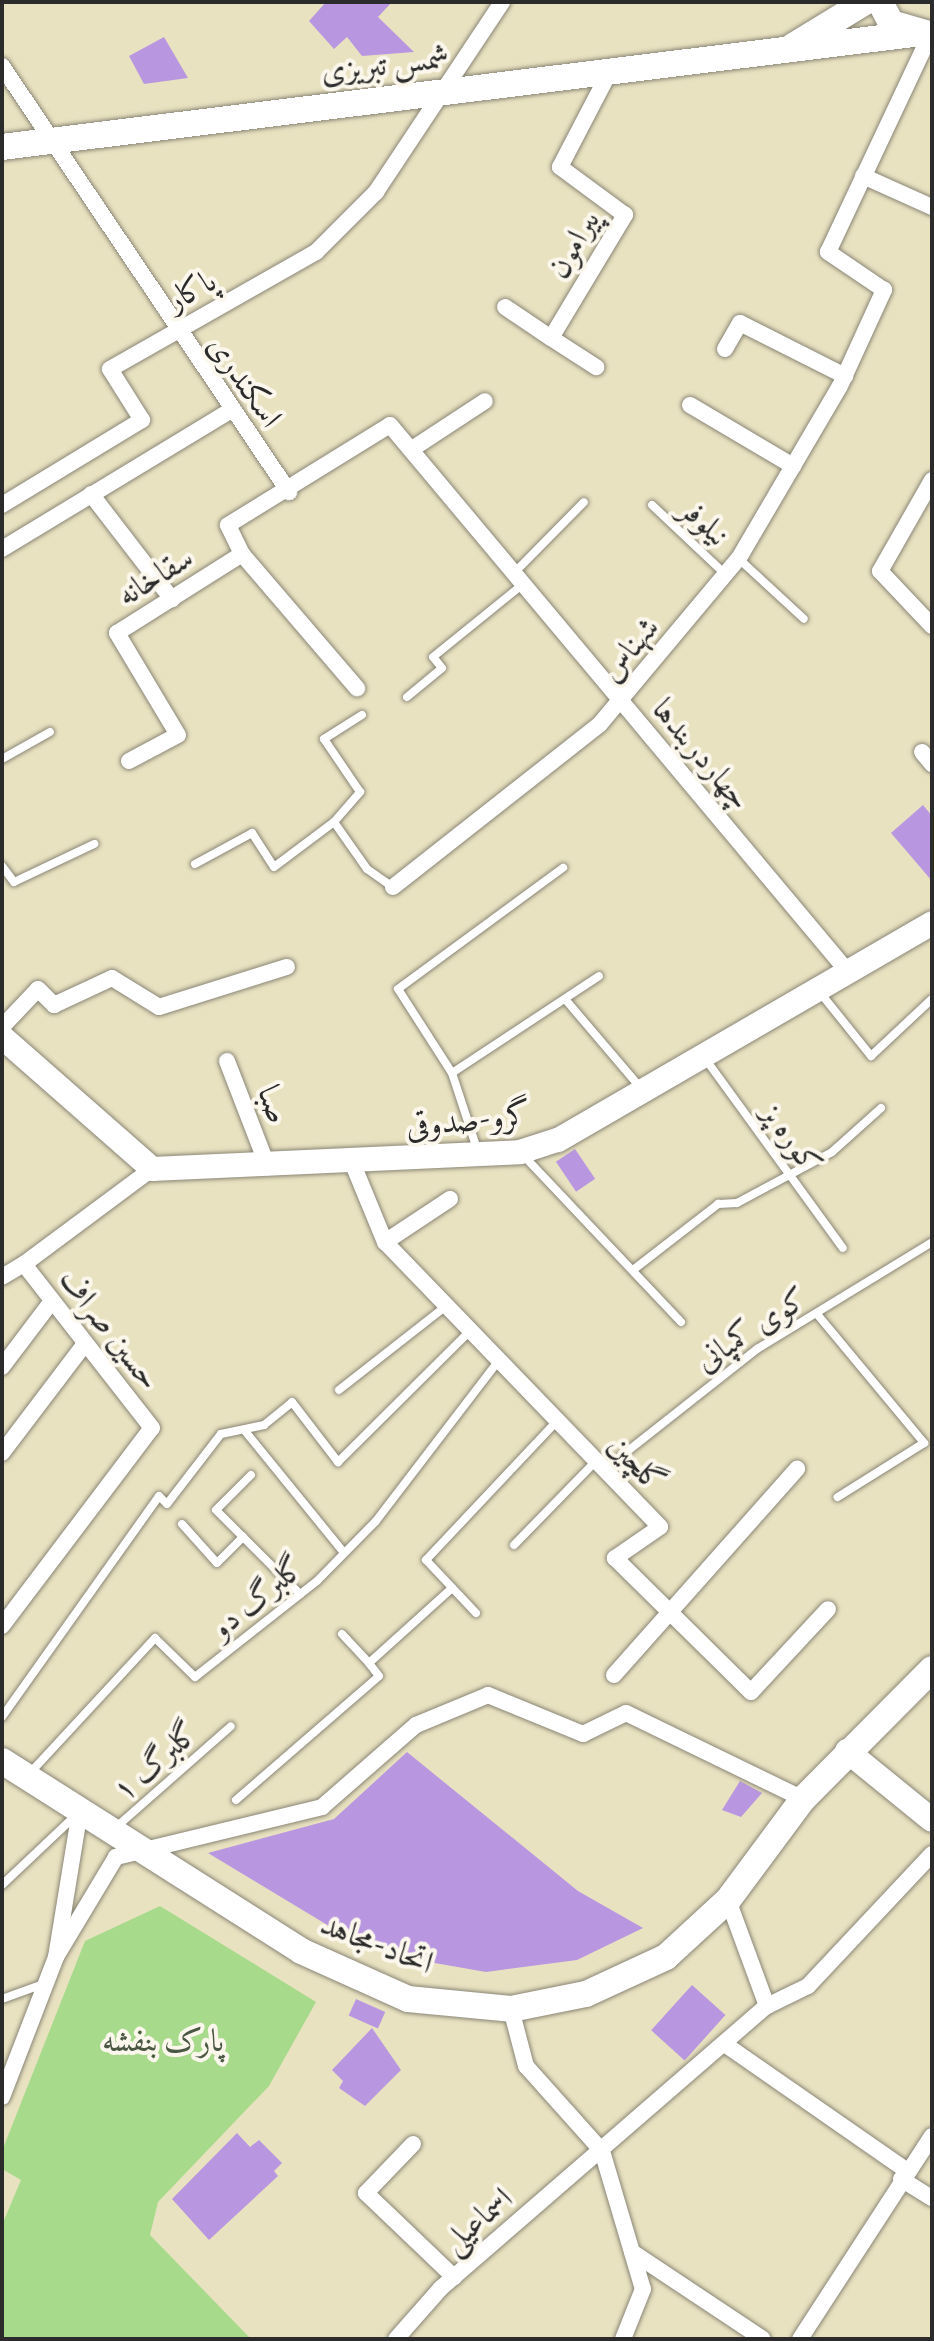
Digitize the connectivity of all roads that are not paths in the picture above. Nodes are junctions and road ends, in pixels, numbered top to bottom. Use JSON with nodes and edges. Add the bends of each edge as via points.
{"nodes":[{"id":1,"x":502,"y":2,"type":"edge"},
{"id":2,"x":865,"y":2,"type":"edge"},
{"id":3,"x":880,"y":2,"type":"edge"},
{"id":4,"x":925,"y":35,"type":"edge"},
{"id":5,"x":778,"y":55,"type":"junction"},
{"id":6,"x":2,"y":66,"type":"edge"},
{"id":7,"x":609,"y":73,"type":"junction"},
{"id":8,"x":439,"y":91,"type":"junction"},
{"id":9,"x":50,"y":140,"type":"junction"},
{"id":10,"x":2,"y":147,"type":"edge"},
{"id":11,"x":863,"y":176,"type":"junction"},
{"id":12,"x":932,"y":207,"type":"edge"},
{"id":13,"x":505,"y":307,"type":"dead end"},
{"id":14,"x":176,"y":330,"type":"junction"},
{"id":15,"x":551,"y":338,"type":"junction"},
{"id":16,"x":725,"y":349,"type":"dead end"},
{"id":17,"x":596,"y":367,"type":"dead end"},
{"id":18,"x":842,"y":381,"type":"junction"},
{"id":19,"x":485,"y":401,"type":"dead end"},
{"id":20,"x":690,"y":405,"type":"dead end"},
{"id":21,"x":230,"y":411,"type":"junction"},
{"id":22,"x":417,"y":455,"type":"junction"},
{"id":23,"x":793,"y":466,"type":"junction"},
{"id":24,"x":932,"y":480,"type":"edge"},
{"id":25,"x":289,"y":492,"type":"junction"},
{"id":26,"x":91,"y":494,"type":"junction"},
{"id":27,"x":584,"y":502,"type":"dead end"},
{"id":28,"x":2,"y":505,"type":"edge"},
{"id":29,"x":652,"y":505,"type":"dead end"},
{"id":30,"x":2,"y":549,"type":"edge"},
{"id":31,"x":242,"y":554,"type":"junction"},
{"id":32,"x":739,"y":558,"type":"junction"},
{"id":33,"x":725,"y":574,"type":"junction"},
{"id":34,"x":519,"y":578,"type":"junction"},
{"id":35,"x":172,"y":599,"type":"junction"},
{"id":36,"x":804,"y":619,"type":"dead end"},
{"id":37,"x":932,"y":625,"type":"edge"},
{"id":38,"x":357,"y":688,"type":"dead end"},
{"id":39,"x":407,"y":697,"type":"dead end"},
{"id":40,"x":622,"y":702,"type":"junction"},
{"id":41,"x":362,"y":715,"type":"dead end"},
{"id":42,"x":50,"y":732,"type":"dead end"},
{"id":43,"x":2,"y":759,"type":"edge"},
{"id":44,"x":129,"y":761,"type":"dead end"},
{"id":45,"x":334,"y":822,"type":"junction"},
{"id":46,"x":94,"y":844,"type":"dead end"},
{"id":47,"x":195,"y":864,"type":"dead end"},
{"id":48,"x":2,"y":866,"type":"edge"},
{"id":49,"x":563,"y":868,"type":"dead end"},
{"id":50,"x":393,"y":887,"type":"joint"},
{"id":51,"x":932,"y":923,"type":"edge"},
{"id":52,"x":287,"y":967,"type":"dead end"},
{"id":53,"x":848,"y":972,"type":"junction"},
{"id":54,"x":599,"y":976,"type":"dead end"},
{"id":55,"x":817,"y":990,"type":"junction"},
{"id":56,"x":565,"y":999,"type":"junction"},
{"id":57,"x":932,"y":999,"type":"edge"},
{"id":58,"x":2,"y":1027,"type":"edge"},
{"id":59,"x":2,"y":1037,"type":"edge"},
{"id":60,"x":703,"y":1056,"type":"junction"},
{"id":61,"x":227,"y":1061,"type":"dead end"},
{"id":62,"x":452,"y":1073,"type":"junction"},
{"id":63,"x":643,"y":1091,"type":"junction"},
{"id":64,"x":881,"y":1108,"type":"dead end"},
{"id":65,"x":520,"y":1152,"type":"junction"},
{"id":66,"x":479,"y":1154,"type":"junction"},
{"id":67,"x":352,"y":1162,"type":"junction"},
{"id":68,"x":268,"y":1167,"type":"junction"},
{"id":69,"x":152,"y":1169,"type":"junction"},
{"id":70,"x":790,"y":1175,"type":"junction"},
{"id":71,"x":450,"y":1199,"type":"dead end"},
{"id":72,"x":385,"y":1242,"type":"junction"},
{"id":73,"x":932,"y":1242,"type":"edge"},
{"id":74,"x":843,"y":1248,"type":"dead end"},
{"id":75,"x":24,"y":1264,"type":"junction"},
{"id":76,"x":633,"y":1270,"type":"junction"},
{"id":77,"x":2,"y":1277,"type":"edge"},
{"id":78,"x":52,"y":1301,"type":"junction"},
{"id":79,"x":446,"y":1306,"type":"junction"},
{"id":80,"x":817,"y":1314,"type":"junction"},
{"id":81,"x":681,"y":1322,"type":"dead end"},
{"id":82,"x":470,"y":1331,"type":"junction"},
{"id":83,"x":84,"y":1345,"type":"junction"},
{"id":84,"x":499,"y":1360,"type":"junction"},
{"id":85,"x":2,"y":1367,"type":"edge"},
{"id":86,"x":339,"y":1390,"type":"dead end"},
{"id":87,"x":557,"y":1421,"type":"junction"},
{"id":88,"x":245,"y":1431,"type":"junction"},
{"id":89,"x":2,"y":1453,"type":"edge"},
{"id":90,"x":601,"y":1465,"type":"junction"},
{"id":91,"x":797,"y":1469,"type":"dead end"},
{"id":92,"x":251,"y":1475,"type":"dead end"},
{"id":93,"x":838,"y":1497,"type":"dead end"},
{"id":94,"x":182,"y":1524,"type":"dead end"},
{"id":95,"x":243,"y":1537,"type":"junction"},
{"id":96,"x":514,"y":1545,"type":"dead end"},
{"id":97,"x":344,"y":1553,"type":"junction"},
{"id":98,"x":452,"y":1588,"type":"junction"},
{"id":99,"x":300,"y":1594,"type":"junction"},
{"id":100,"x":828,"y":1609,"type":"dead end"},
{"id":101,"x":476,"y":1613,"type":"dead end"},
{"id":102,"x":673,"y":1615,"type":"junction"},
{"id":103,"x":2,"y":1626,"type":"edge"},
{"id":104,"x":342,"y":1634,"type":"dead end"},
{"id":105,"x":369,"y":1663,"type":"junction"},
{"id":106,"x":932,"y":1669,"type":"edge"},
{"id":107,"x":614,"y":1675,"type":"dead end"},
{"id":108,"x":2,"y":1717,"type":"edge"},
{"id":109,"x":231,"y":1726,"type":"dead end"},
{"id":110,"x":847,"y":1751,"type":"junction"},
{"id":111,"x":11,"y":1771,"type":"edge"},
{"id":112,"x":803,"y":1799,"type":"junction"},
{"id":113,"x":236,"y":1800,"type":"dead end"},
{"id":114,"x":80,"y":1811,"type":"junction"},
{"id":115,"x":932,"y":1820,"type":"edge"},
{"id":116,"x":111,"y":1831,"type":"junction"},
{"id":117,"x":137,"y":1847,"type":"junction"},
{"id":118,"x":932,"y":1854,"type":"edge"},
{"id":119,"x":2,"y":1885,"type":"edge"},
{"id":120,"x":728,"y":1900,"type":"junction"},
{"id":121,"x":56,"y":1957,"type":"junction"},
{"id":122,"x":49,"y":1982,"type":"junction"},
{"id":123,"x":2,"y":1999,"type":"edge"},
{"id":124,"x":767,"y":2006,"type":"junction"},
{"id":125,"x":511,"y":2009,"type":"junction"},
{"id":126,"x":726,"y":2045,"type":"junction"},
{"id":127,"x":2,"y":2097,"type":"edge"},
{"id":128,"x":932,"y":2136,"type":"edge"},
{"id":129,"x":413,"y":2144,"type":"dead end"},
{"id":130,"x":602,"y":2151,"type":"junction"},
{"id":131,"x":904,"y":2175,"type":"junction"},
{"id":132,"x":932,"y":2198,"type":"edge"},
{"id":133,"x":632,"y":2252,"type":"junction"},
{"id":134,"x":454,"y":2277,"type":"junction"},
{"id":135,"x":396,"y":2339,"type":"edge"},
{"id":136,"x":623,"y":2339,"type":"edge"},
{"id":137,"x":763,"y":2339,"type":"edge"},
{"id":138,"x":800,"y":2339,"type":"edge"}],
"edges":[{"from":1,"to":8,"type":"street","name":"پاکار"},
{"from":2,"to":5,"type":"main road"},
{"from":3,"to":4,"type":"main road","via":[[891,23]]},
{"from":4,"to":5,"type":"main road","name":"شمس تبریزی"},
{"from":4,"to":11,"type":"street"},
{"from":5,"to":7,"type":"main road","name":"شمس تبریزی"},
{"from":6,"to":9,"type":"street","name":"اسکندری"},
{"from":7,"to":8,"type":"main road","name":"شمس تبریزی"},
{"from":7,"to":15,"type":"street","name":"پیرامون","via":[[560,167],[625,215]]},
{"from":8,"to":9,"type":"main road","name":"شمس تبریزی"},
{"from":8,"to":14,"type":"street","name":"پاکار","via":[[376,192],[316,252]]},
{"from":9,"to":10,"type":"main road","name":"شمس تبریزی"},
{"from":9,"to":14,"type":"street","name":"اسکندری"},
{"from":11,"to":12,"type":"street"},
{"from":11,"to":18,"type":"street","name":"شهناس","via":[[828,252],[884,290]]},
{"from":13,"to":15,"type":"street"},
{"from":14,"to":21,"type":"street","name":"اسکندری"},
{"from":14,"to":28,"type":"street","name":"پاکار","via":[[110,369],[142,420]]},
{"from":15,"to":17,"type":"street"},
{"from":16,"to":18,"type":"street","via":[[740,323]]},
{"from":18,"to":23,"type":"street","name":"شهناس"},
{"from":19,"to":22,"type":"street"},
{"from":20,"to":23,"type":"street"},
{"from":21,"to":25,"type":"street","name":"اسکندری"},
{"from":21,"to":26,"type":"street"},
{"from":22,"to":25,"type":"street","name":"چهاردربندها","via":[[390,425]]},
{"from":22,"to":34,"type":"street","name":"چهاردربندها"},
{"from":23,"to":32,"type":"street","name":"شهناس"},
{"from":24,"to":37,"type":"street","via":[[880,571]]},
{"from":25,"to":31,"type":"street","name":"سقاخانه","via":[[228,525]]},
{"from":26,"to":30,"type":"street"},
{"from":26,"to":35,"type":"street"},
{"from":27,"to":34,"type":"lane"},
{"from":29,"to":33,"type":"lane","name":"نیلوفر"},
{"from":31,"to":35,"type":"street","name":"سقاخانه"},
{"from":31,"to":38,"type":"street"},
{"from":32,"to":33,"type":"street","name":"شهناس"},
{"from":32,"to":36,"type":"lane"},
{"from":33,"to":40,"type":"street","name":"شهناس"},
{"from":34,"to":39,"type":"lane","via":[[433,657],[442,668]]},
{"from":34,"to":40,"type":"street","name":"چهاردربندها"},
{"from":35,"to":44,"type":"street","name":"سقاخانه","via":[[117,633],[178,735]]},
{"from":40,"to":50,"type":"street","name":"شهناس"},
{"from":40,"to":53,"type":"street","name":"چهاردربندها"},
{"from":41,"to":45,"type":"lane","via":[[324,739],[360,792]]},
{"from":42,"to":43,"type":"lane"},
{"from":45,"to":47,"type":"lane","via":[[274,867],[252,833]]},
{"from":45,"to":50,"type":"lane","via":[[367,869]]},
{"from":46,"to":48,"type":"lane","via":[[14,882]]},
{"from":49,"to":62,"type":"lane","via":[[398,989]]},
{"from":51,"to":53,"type":"street","name":"گرو-صدوقی"},
{"from":52,"to":58,"type":"street","via":[[159,1007],[112,978],[54,1005],[38,989]]},
{"from":53,"to":55,"type":"street","name":"گرو-صدوقی"},
{"from":54,"to":56,"type":"lane"},
{"from":55,"to":57,"type":"lane","via":[[871,1056]]},
{"from":55,"to":60,"type":"street","name":"گرو-صدوقی"},
{"from":56,"to":62,"type":"lane"},
{"from":56,"to":63,"type":"lane"},
{"from":59,"to":69,"type":"street"},
{"from":60,"to":63,"type":"street","name":"گرو-صدوقی"},
{"from":60,"to":70,"type":"lane","name":"کوره پز"},
{"from":61,"to":68,"type":"street","name":"صبا"},
{"from":62,"to":66,"type":"lane"},
{"from":63,"to":65,"type":"street","name":"گرو-صدوقی","via":[[558,1140]]},
{"from":64,"to":70,"type":"lane","via":[[832,1152]]},
{"from":65,"to":66,"type":"street","name":"گرو-صدوقی"},
{"from":65,"to":76,"type":"lane"},
{"from":66,"to":67,"type":"street","name":"گرو-صدوقی"},
{"from":67,"to":68,"type":"street","name":"گرو-صدوقی"},
{"from":67,"to":72,"type":"street","name":"گلچین"},
{"from":68,"to":69,"type":"street","name":"گرو-صدوقی"},
{"from":69,"to":75,"type":"street","name":"حسین صراف"},
{"from":70,"to":74,"type":"lane","name":"کوره پز"},
{"from":70,"to":76,"type":"lane","via":[[737,1203],[718,1204]]},
{"from":71,"to":72,"type":"street"},
{"from":72,"to":79,"type":"street","name":"گلچین"},
{"from":73,"to":80,"type":"lane","name":"کوی کمپانی"},
{"from":75,"to":77,"type":"street","name":"حسین صراف"},
{"from":75,"to":78,"type":"street","name":"حسین صراف"},
{"from":76,"to":81,"type":"lane"},
{"from":78,"to":83,"type":"street","name":"حسین صراف"},
{"from":78,"to":85,"type":"street"},
{"from":79,"to":82,"type":"street","name":"گلچین"},
{"from":79,"to":86,"type":"lane"},
{"from":80,"to":90,"type":"lane","name":"کوی کمپانی"},
{"from":80,"to":93,"type":"lane","via":[[924,1443]]},
{"from":82,"to":84,"type":"street","name":"گلچین"},
{"from":82,"to":88,"type":"lane","via":[[338,1462],[292,1402]]},
{"from":83,"to":89,"type":"street"},
{"from":83,"to":103,"type":"street","name":"حسین صراف","via":[[152,1428]]},
{"from":84,"to":87,"type":"street","name":"گلچین"},
{"from":84,"to":97,"type":"lane","name":"گلبرگ دو"},
{"from":87,"to":90,"type":"street","name":"گلچین"},
{"from":87,"to":98,"type":"lane","via":[[426,1560]]},
{"from":88,"to":97,"type":"lane"},
{"from":88,"to":108,"type":"lane","via":[[221,1434],[167,1504],[159,1496]]},
{"from":90,"to":96,"type":"lane","name":"کوی کمپانی"},
{"from":90,"to":102,"type":"street","name":"گلچین","via":[[660,1527],[615,1558]]},
{"from":91,"to":102,"type":"street"},
{"from":92,"to":95,"type":"lane","via":[[216,1510]]},
{"from":94,"to":95,"type":"lane","via":[[217,1563]]},
{"from":95,"to":99,"type":"lane"},
{"from":97,"to":99,"type":"lane","name":"گلبرگ دو"},
{"from":98,"to":101,"type":"lane"},
{"from":98,"to":105,"type":"lane"},
{"from":99,"to":111,"type":"lane","name":"گلبرگ دو","via":[[195,1677],[155,1638]]},
{"from":100,"to":102,"type":"street","name":"گلچین","via":[[751,1692]]},
{"from":102,"to":107,"type":"street"},
{"from":104,"to":105,"type":"lane"},
{"from":105,"to":113,"type":"lane","via":[[379,1676]]},
{"from":106,"to":110,"type":"main road","name":"اتحاد-مجاهد"},
{"from":109,"to":116,"type":"lane","name":"گلبرگ ۱"},
{"from":110,"to":112,"type":"main road","name":"اتحاد-مجاهد"},
{"from":110,"to":115,"type":"street"},
{"from":111,"to":114,"type":"main road","name":"اتحاد-مجاهد"},
{"from":112,"to":117,"type":"street","via":[[626,1713],[583,1734],[488,1695],[416,1725],[322,1807]]},
{"from":112,"to":120,"type":"main road","name":"اتحاد-مجاهد"},
{"from":114,"to":116,"type":"main road","name":"اتحاد-مجاهد"},
{"from":114,"to":119,"type":"lane"},
{"from":114,"to":121,"type":"street","via":[[80,1849]]},
{"from":116,"to":117,"type":"main road","name":"اتحاد-مجاهد"},
{"from":117,"to":121,"type":"street","via":[[116,1857],[100,1877]]},
{"from":117,"to":125,"type":"main road","name":"اتحاد-مجاهد","via":[[301,1951],[408,1999]]},
{"from":118,"to":124,"type":"street","name":"اسماعیلی","via":[[808,1986]]},
{"from":120,"to":124,"type":"street"},
{"from":120,"to":125,"type":"main road","name":"اتحاد-مجاهد","via":[[666,1957],[586,1994]]},
{"from":121,"to":122,"type":"street"},
{"from":122,"to":123,"type":"lane"},
{"from":122,"to":127,"type":"street"},
{"from":124,"to":126,"type":"street","name":"اسماعیلی"},
{"from":125,"to":130,"type":"street","via":[[526,2066]]},
{"from":126,"to":130,"type":"street","name":"اسماعیلی"},
{"from":126,"to":131,"type":"street"},
{"from":128,"to":131,"type":"street"},
{"from":129,"to":134,"type":"street","via":[[366,2193]]},
{"from":130,"to":133,"type":"street"},
{"from":130,"to":134,"type":"street","name":"اسماعیلی"},
{"from":131,"to":132,"type":"street"},
{"from":131,"to":138,"type":"street"},
{"from":133,"to":136,"type":"street","via":[[643,2289]]},
{"from":133,"to":137,"type":"street"},
{"from":134,"to":135,"type":"street","name":"اسماعیلی"}]}
